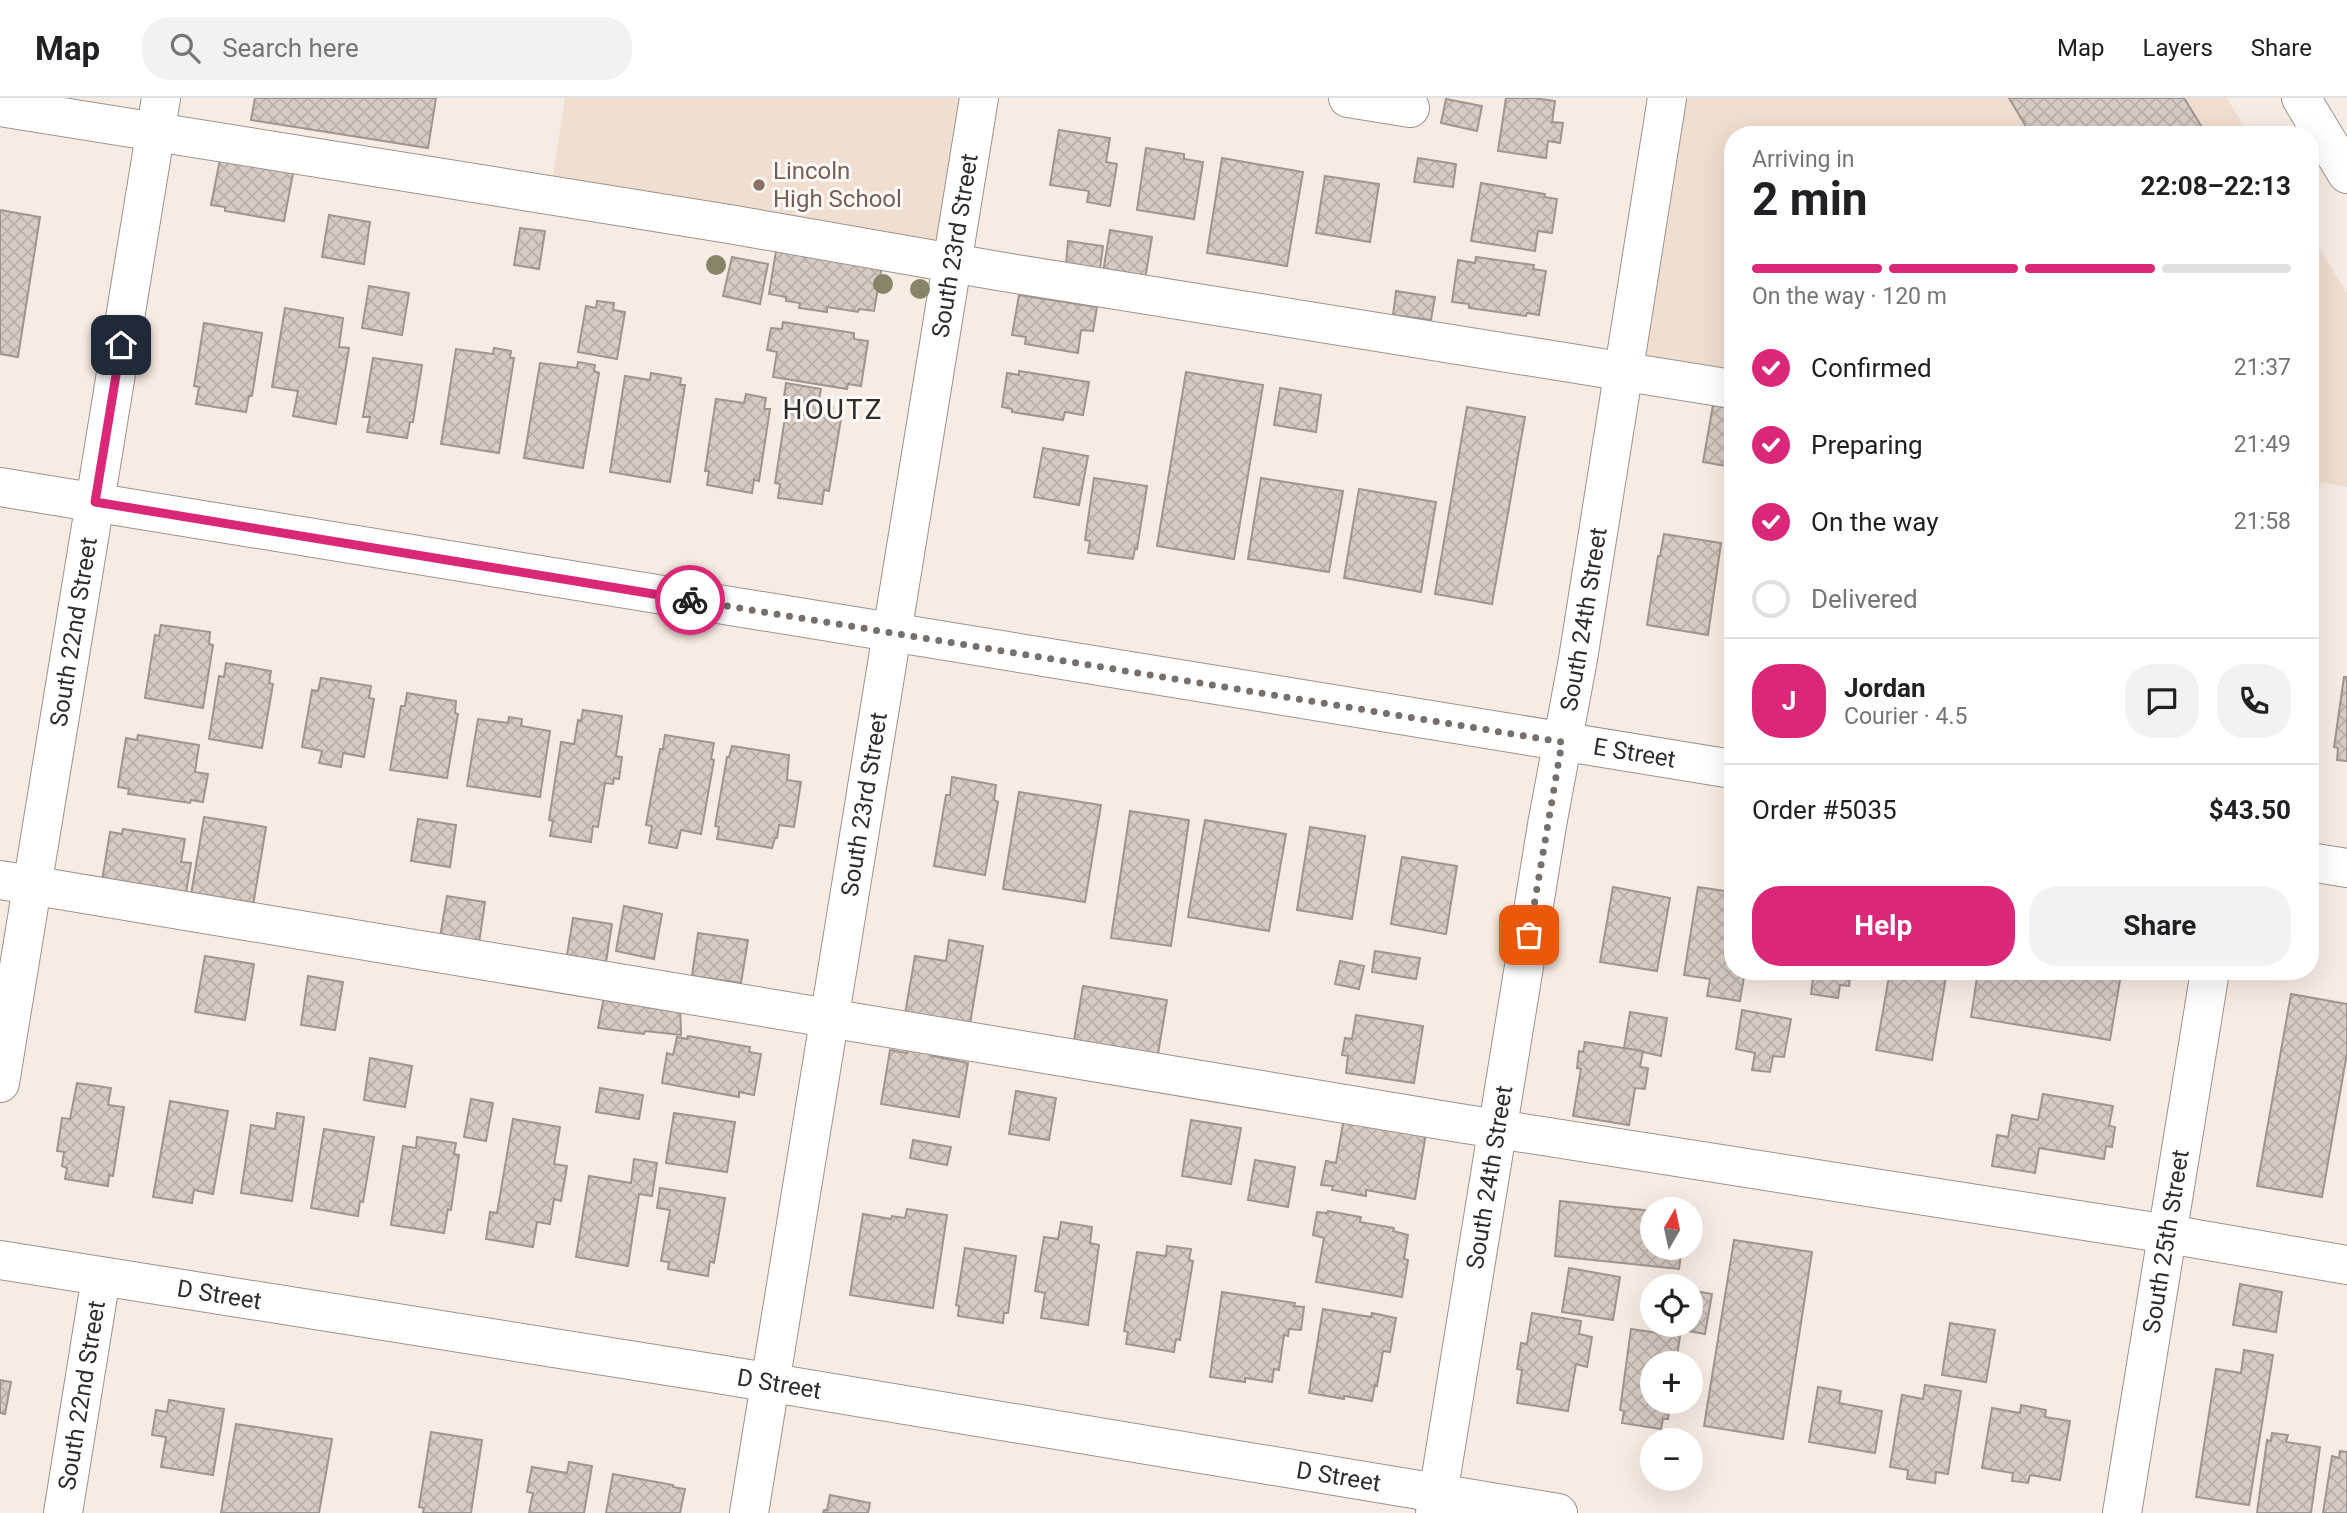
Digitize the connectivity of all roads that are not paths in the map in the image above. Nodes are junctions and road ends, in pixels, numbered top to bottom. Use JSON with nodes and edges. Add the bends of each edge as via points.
{"nodes":[{"id":1,"x":979,"y":98,"type":"edge"},
{"id":2,"x":1348,"y":98,"type":"edge"},
{"id":3,"x":1667,"y":98,"type":"edge"},
{"id":4,"x":2301,"y":98,"type":"edge"},
{"id":5,"x":0,"y":107,"type":"edge"},
{"id":6,"x":1410,"y":108,"type":"dead end"},
{"id":7,"x":158,"y":116,"type":"edge"},
{"id":8,"x":2318,"y":126,"type":"edge"},
{"id":9,"x":2319,"y":128,"type":"edge"},
{"id":10,"x":2347,"y":174,"type":"edge"},
{"id":11,"x":953,"y":262,"type":"junction"},
{"id":12,"x":1622,"y":372,"type":"junction"},
{"id":13,"x":1724,"y":389,"type":"edge"},
{"id":14,"x":0,"y":487,"type":"edge"},
{"id":15,"x":95,"y":502,"type":"junction"},
{"id":16,"x":891,"y":633,"type":"junction"},
{"id":17,"x":1562,"y":742,"type":"junction"},
{"id":18,"x":1724,"y":768,"type":"edge"},
{"id":19,"x":2319,"y":863,"type":"edge"},
{"id":20,"x":2347,"y":868,"type":"edge"},
{"id":21,"x":16,"y":883,"type":"edge"},
{"id":22,"x":2209,"y":980,"type":"edge"},
{"id":23,"x":829,"y":1018,"type":"junction"},
{"id":24,"x":0,"y":1083,"type":"edge"},
{"id":25,"x":1498,"y":1129,"type":"junction"},
{"id":26,"x":2168,"y":1234,"type":"junction"},
{"id":27,"x":0,"y":1259,"type":"edge"},
{"id":28,"x":2347,"y":1265,"type":"edge"},
{"id":29,"x":101,"y":1277,"type":"junction"},
{"id":30,"x":770,"y":1383,"type":"junction"},
{"id":31,"x":1436,"y":1504,"type":"edge"},
{"id":32,"x":63,"y":1513,"type":"edge"},
{"id":33,"x":749,"y":1513,"type":"edge"},
{"id":34,"x":1558,"y":1513,"type":"edge"},
{"id":35,"x":2122,"y":1513,"type":"edge"}],
"edges":[{"from":1,"to":11,"type":"street","name":"South 23rd Street"},
{"from":2,"to":6,"type":"street"},
{"from":3,"to":12,"type":"street","name":"South 24th Street"},
{"from":4,"to":8,"type":"street"},
{"from":5,"to":7,"type":"street"},
{"from":7,"to":11,"type":"street","via":[[715,222]]},
{"from":7,"to":15,"type":"street","name":"South 22nd Street"},
{"from":9,"to":10,"type":"street"},
{"from":11,"to":12,"type":"street"},
{"from":11,"to":16,"type":"street","name":"South 23rd Street"},
{"from":12,"to":13,"type":"street"},
{"from":12,"to":17,"type":"street","name":"South 24th Street"},
{"from":14,"to":15,"type":"street","name":"E Street"},
{"from":15,"to":16,"type":"street","name":"E Street"},
{"from":15,"to":21,"type":"street","name":"South 22nd Street"},
{"from":16,"to":17,"type":"street","name":"E Street"},
{"from":16,"to":23,"type":"street","name":"South 23rd Street"},
{"from":17,"to":18,"type":"street","name":"E Street"},
{"from":17,"to":25,"type":"street","name":"South 24th Street"},
{"from":19,"to":20,"type":"street"},
{"from":21,"to":23,"type":"street"},
{"from":21,"to":24,"type":"street","name":"South 22nd Street"},
{"from":22,"to":26,"type":"street","name":"South 25th Street"},
{"from":23,"to":25,"type":"street"},
{"from":23,"to":30,"type":"street","name":"South 23rd Street"},
{"from":25,"to":26,"type":"street"},
{"from":25,"to":31,"type":"street","name":"South 24th Street"},
{"from":26,"to":28,"type":"street"},
{"from":26,"to":35,"type":"street","name":"South 25th Street"},
{"from":27,"to":29,"type":"street","name":"D Street"},
{"from":29,"to":30,"type":"street","name":"D Street"},
{"from":29,"to":32,"type":"street","name":"South 22nd Street"},
{"from":30,"to":31,"type":"street","name":"D Street"},
{"from":30,"to":33,"type":"street","name":"South 23rd Street"},
{"from":31,"to":34,"type":"street","name":"D Street"}]}
